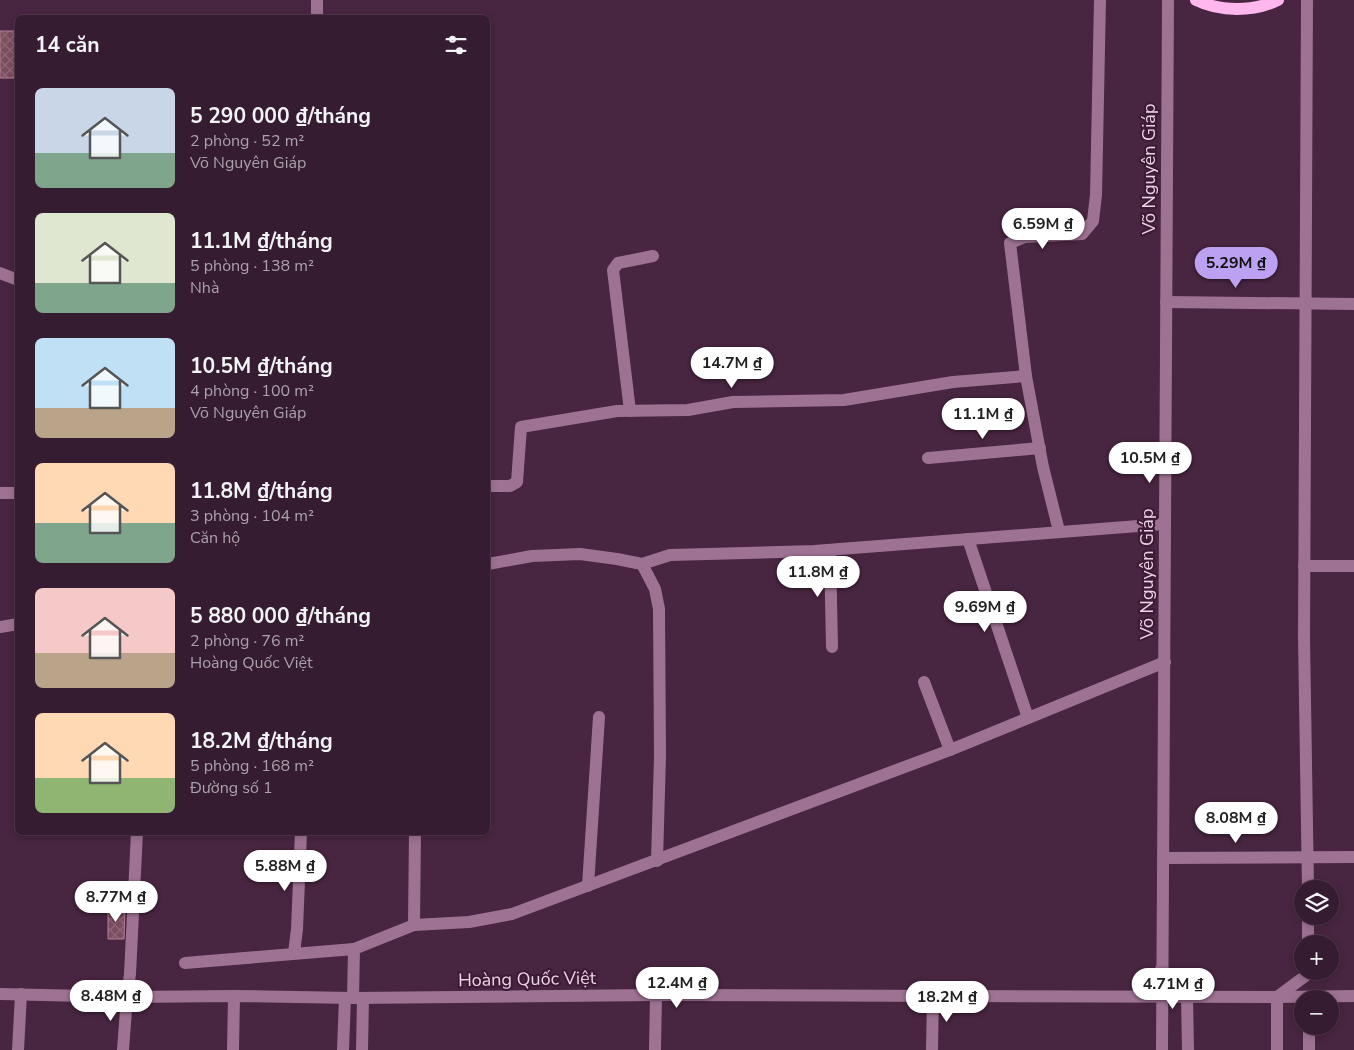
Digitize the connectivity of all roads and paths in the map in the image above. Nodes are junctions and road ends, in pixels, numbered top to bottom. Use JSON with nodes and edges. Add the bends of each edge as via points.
{"nodes":[{"id":1,"x":317,"y":0,"type":"edge"},
{"id":2,"x":1100,"y":0,"type":"edge"},
{"id":3,"x":1168,"y":0,"type":"edge"},
{"id":4,"x":1196,"y":0,"type":"edge"},
{"id":5,"x":1278,"y":0,"type":"edge"},
{"id":6,"x":1307,"y":0,"type":"edge"},
{"id":7,"x":317,"y":15,"type":"edge"},
{"id":8,"x":653,"y":256,"type":"dead end"},
{"id":9,"x":0,"y":273,"type":"edge"},
{"id":10,"x":15,"y":279,"type":"edge"},
{"id":11,"x":1166,"y":302,"type":"junction"},
{"id":12,"x":1306,"y":304,"type":"junction"},
{"id":13,"x":1354,"y":304,"type":"edge"},
{"id":14,"x":1026,"y":376,"type":"junction"},
{"id":15,"x":630,"y":411,"type":"junction"},
{"id":16,"x":1040,"y":448,"type":"junction"},
{"id":17,"x":928,"y":458,"type":"dead end"},
{"id":18,"x":490,"y":486,"type":"edge"},
{"id":19,"x":0,"y":493,"type":"edge"},
{"id":20,"x":15,"y":493,"type":"dead end"},
{"id":21,"x":1164,"y":524,"type":"junction"},
{"id":22,"x":1059,"y":531,"type":"junction"},
{"id":23,"x":968,"y":539,"type":"junction"},
{"id":24,"x":830,"y":550,"type":"junction"},
{"id":25,"x":490,"y":564,"type":"edge"},
{"id":26,"x":642,"y":564,"type":"junction"},
{"id":27,"x":1304,"y":566,"type":"junction"},
{"id":28,"x":1354,"y":566,"type":"edge"},
{"id":29,"x":15,"y":624,"type":"edge"},
{"id":30,"x":0,"y":626,"type":"edge"},
{"id":31,"x":832,"y":647,"type":"dead end"},
{"id":32,"x":1165,"y":662,"type":"junction"},
{"id":33,"x":924,"y":682,"type":"dead end"},
{"id":34,"x":599,"y":717,"type":"dead end"},
{"id":35,"x":1028,"y":718,"type":"junction"},
{"id":36,"x":950,"y":750,"type":"junction"},
{"id":37,"x":138,"y":835,"type":"edge"},
{"id":38,"x":301,"y":835,"type":"edge"},
{"id":39,"x":414,"y":835,"type":"edge"},
{"id":40,"x":1354,"y":857,"type":"edge"},
{"id":41,"x":1163,"y":858,"type":"junction"},
{"id":42,"x":1308,"y":858,"type":"junction"},
{"id":43,"x":657,"y":860,"type":"junction"},
{"id":44,"x":1308,"y":880,"type":"edge"},
{"id":45,"x":588,"y":886,"type":"junction"},
{"id":46,"x":414,"y":925,"type":"junction"},
{"id":47,"x":354,"y":949,"type":"junction"},
{"id":48,"x":294,"y":954,"type":"junction"},
{"id":49,"x":185,"y":963,"type":"dead end"},
{"id":50,"x":1162,"y":969,"type":"junction"},
{"id":51,"x":1299,"y":980,"type":"edge"},
{"id":52,"x":0,"y":994,"type":"edge"},
{"id":53,"x":21,"y":994,"type":"junction"},
{"id":54,"x":656,"y":995,"type":"junction"},
{"id":55,"x":934,"y":995,"type":"junction"},
{"id":56,"x":234,"y":996,"type":"junction"},
{"id":57,"x":1161,"y":996,"type":"junction"},
{"id":58,"x":1187,"y":996,"type":"junction"},
{"id":59,"x":1339,"y":996,"type":"edge"},
{"id":60,"x":1354,"y":996,"type":"edge"},
{"id":61,"x":127,"y":997,"type":"junction"},
{"id":62,"x":1277,"y":997,"type":"junction"},
{"id":63,"x":1294,"y":997,"type":"edge"},
{"id":64,"x":354,"y":998,"type":"junction"},
{"id":65,"x":1309,"y":1035,"type":"edge"},
{"id":66,"x":18,"y":1050,"type":"edge"},
{"id":67,"x":123,"y":1050,"type":"edge"},
{"id":68,"x":233,"y":1050,"type":"edge"},
{"id":69,"x":344,"y":1050,"type":"edge"},
{"id":70,"x":362,"y":1050,"type":"edge"},
{"id":71,"x":655,"y":1050,"type":"edge"},
{"id":72,"x":932,"y":1050,"type":"edge"},
{"id":73,"x":1162,"y":1050,"type":"edge"},
{"id":74,"x":1188,"y":1050,"type":"edge"},
{"id":75,"x":1277,"y":1050,"type":"edge"},
{"id":76,"x":1309,"y":1050,"type":"edge"}],
"edges":[{"from":1,"to":7,"type":"street"},
{"from":2,"to":14,"type":"street","via":[[1093,220],[1082,234],[1025,237],[1010,243]]},
{"from":3,"to":11,"type":"street","name":"Võ Nguyên Giáp"},
{"from":4,"to":5,"type":"main road","via":[[1238,9]]},
{"from":6,"to":12,"type":"street"},
{"from":8,"to":15,"type":"street","via":[[618,263],[613,270]]},
{"from":9,"to":10,"type":"street"},
{"from":11,"to":12,"type":"street"},
{"from":11,"to":21,"type":"street","name":"Võ Nguyên Giáp"},
{"from":12,"to":13,"type":"street"},
{"from":12,"to":27,"type":"street"},
{"from":14,"to":15,"type":"street","via":[[953,382],[844,400],[734,402],[688,410]]},
{"from":14,"to":16,"type":"street"},
{"from":15,"to":18,"type":"street","via":[[521,427],[516,482],[510,486]]},
{"from":16,"to":17,"type":"street"},
{"from":16,"to":22,"type":"street"},
{"from":19,"to":20,"type":"street"},
{"from":21,"to":22,"type":"street"},
{"from":21,"to":32,"type":"street","name":"Võ Nguyên Giáp"},
{"from":22,"to":23,"type":"street"},
{"from":23,"to":24,"type":"street"},
{"from":23,"to":35,"type":"street"},
{"from":24,"to":26,"type":"street","via":[[670,555]]},
{"from":24,"to":31,"type":"street"},
{"from":25,"to":26,"type":"street","via":[[532,556],[580,554]]},
{"from":26,"to":43,"type":"street","via":[[655,589],[658,609],[660,756]]},
{"from":27,"to":28,"type":"street"},
{"from":27,"to":42,"type":"street"},
{"from":29,"to":30,"type":"street"},
{"from":32,"to":35,"type":"street"},
{"from":32,"to":41,"type":"street","name":"Võ Nguyên Giáp"},
{"from":33,"to":36,"type":"street"},
{"from":34,"to":45,"type":"street"},
{"from":35,"to":36,"type":"street"},
{"from":36,"to":43,"type":"street"},
{"from":37,"to":61,"type":"street"},
{"from":38,"to":48,"type":"street"},
{"from":39,"to":46,"type":"street"},
{"from":40,"to":42,"type":"street"},
{"from":41,"to":42,"type":"street"},
{"from":41,"to":50,"type":"street","name":"Võ Nguyên Giáp"},
{"from":42,"to":44,"type":"street"},
{"from":43,"to":45,"type":"street"},
{"from":45,"to":46,"type":"street","via":[[505,915],[469,922]]},
{"from":46,"to":47,"type":"street"},
{"from":47,"to":48,"type":"street"},
{"from":47,"to":64,"type":"street"},
{"from":48,"to":49,"type":"street"},
{"from":50,"to":57,"type":"street","name":"Võ Nguyên Giáp"},
{"from":50,"to":58,"type":"street"},
{"from":51,"to":62,"type":"street"},
{"from":52,"to":53,"type":"street","name":"Hoàng Quốc Việt"},
{"from":53,"to":61,"type":"street","name":"Hoàng Quốc Việt"},
{"from":53,"to":66,"type":"street"},
{"from":54,"to":55,"type":"street","name":"Hoàng Quốc Việt"},
{"from":54,"to":64,"type":"street","name":"Hoàng Quốc Việt"},
{"from":54,"to":71,"type":"street"},
{"from":55,"to":57,"type":"street","name":"Hoàng Quốc Việt"},
{"from":55,"to":72,"type":"street"},
{"from":56,"to":61,"type":"street","name":"Hoàng Quốc Việt"},
{"from":56,"to":64,"type":"street","name":"Hoàng Quốc Việt"},
{"from":56,"to":68,"type":"street"},
{"from":57,"to":58,"type":"street","name":"Hoàng Quốc Việt"},
{"from":57,"to":73,"type":"street","name":"Võ Nguyên Giáp"},
{"from":58,"to":62,"type":"street","name":"Hoàng Quốc Việt"},
{"from":58,"to":74,"type":"street"},
{"from":59,"to":60,"type":"street","name":"Hoàng Quốc Việt"},
{"from":61,"to":67,"type":"street"},
{"from":62,"to":63,"type":"street","name":"Hoàng Quốc Việt"},
{"from":62,"to":75,"type":"street"},
{"from":64,"to":69,"type":"street"},
{"from":64,"to":70,"type":"street"},
{"from":65,"to":76,"type":"street"}]}
